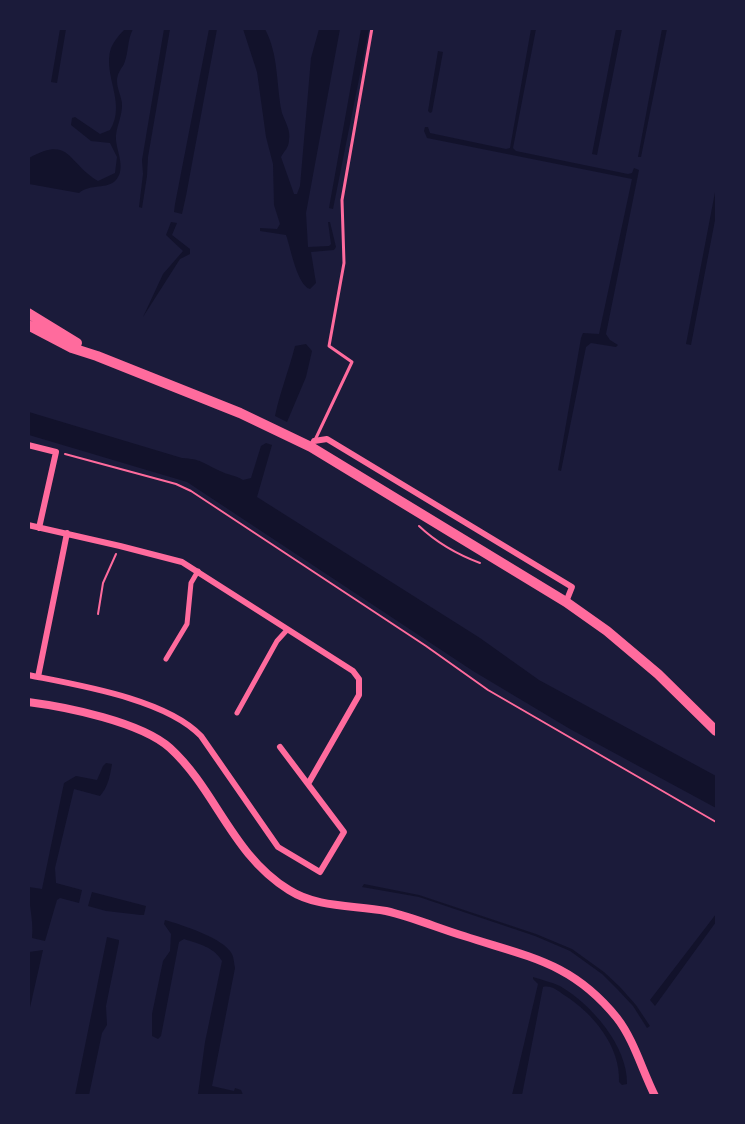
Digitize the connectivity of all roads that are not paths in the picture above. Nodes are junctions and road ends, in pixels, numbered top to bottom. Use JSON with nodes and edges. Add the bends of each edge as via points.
{"nodes":[{"id":1,"x":372,"y":28,"type":"edge"},
{"id":2,"x":28,"y":313,"type":"edge"},
{"id":3,"x":28,"y":324,"type":"edge"},
{"id":4,"x":98,"y":356,"type":"junction"},
{"id":5,"x":313,"y":444,"type":"junction"},
{"id":6,"x":28,"y":445,"type":"edge"},
{"id":7,"x":28,"y":525,"type":"edge"},
{"id":8,"x":39,"y":528,"type":"junction"},
{"id":9,"x":67,"y":533,"type":"junction"},
{"id":10,"x":198,"y":571,"type":"junction"},
{"id":11,"x":566,"y":602,"type":"junction"},
{"id":12,"x":287,"y":630,"type":"junction"},
{"id":13,"x":166,"y":659,"type":"dead end"},
{"id":14,"x":28,"y":675,"type":"edge"},
{"id":15,"x":38,"y":677,"type":"junction"},
{"id":16,"x":28,"y":702,"type":"edge"},
{"id":17,"x":237,"y":713,"type":"dead end"},
{"id":18,"x":717,"y":731,"type":"edge"},
{"id":19,"x":280,"y":747,"type":"dead end"},
{"id":20,"x":308,"y":784,"type":"junction"},
{"id":21,"x":655,"y":1095,"type":"edge"}],
"edges":[{"from":1,"to":5,"type":"lane","via":[[342,200],[344,263],[329,346],[352,362]]},
{"from":2,"to":4,"type":"main road"},
{"from":3,"to":4,"type":"main road","via":[[72,348]]},
{"from":4,"to":5,"type":"main road"},
{"from":5,"to":11,"type":"main road"},
{"from":5,"to":11,"type":"street","via":[[327,439],[572,587]]},
{"from":6,"to":8,"type":"street","via":[[56,452]]},
{"from":7,"to":8,"type":"street"},
{"from":8,"to":9,"type":"street"},
{"from":9,"to":10,"type":"street","via":[[182,562]]},
{"from":9,"to":15,"type":"street"},
{"from":10,"to":12,"type":"street"},
{"from":10,"to":13,"type":"street","via":[[191,584],[187,624]]},
{"from":11,"to":18,"type":"main road","via":[[608,631]]},
{"from":12,"to":17,"type":"street"},
{"from":12,"to":20,"type":"street","via":[[353,671],[360,686],[359,695]]},
{"from":14,"to":15,"type":"street"},
{"from":15,"to":20,"type":"street","via":[[135,701],[185,721],[201,736],[278,847],[320,872],[344,832]]},
{"from":16,"to":21,"type":"street","via":[[70,709],[129,727],[168,747],[257,864],[276,882],[300,896],[399,915],[534,957],[575,978],[623,1027]]},
{"from":19,"to":20,"type":"street"}]}
